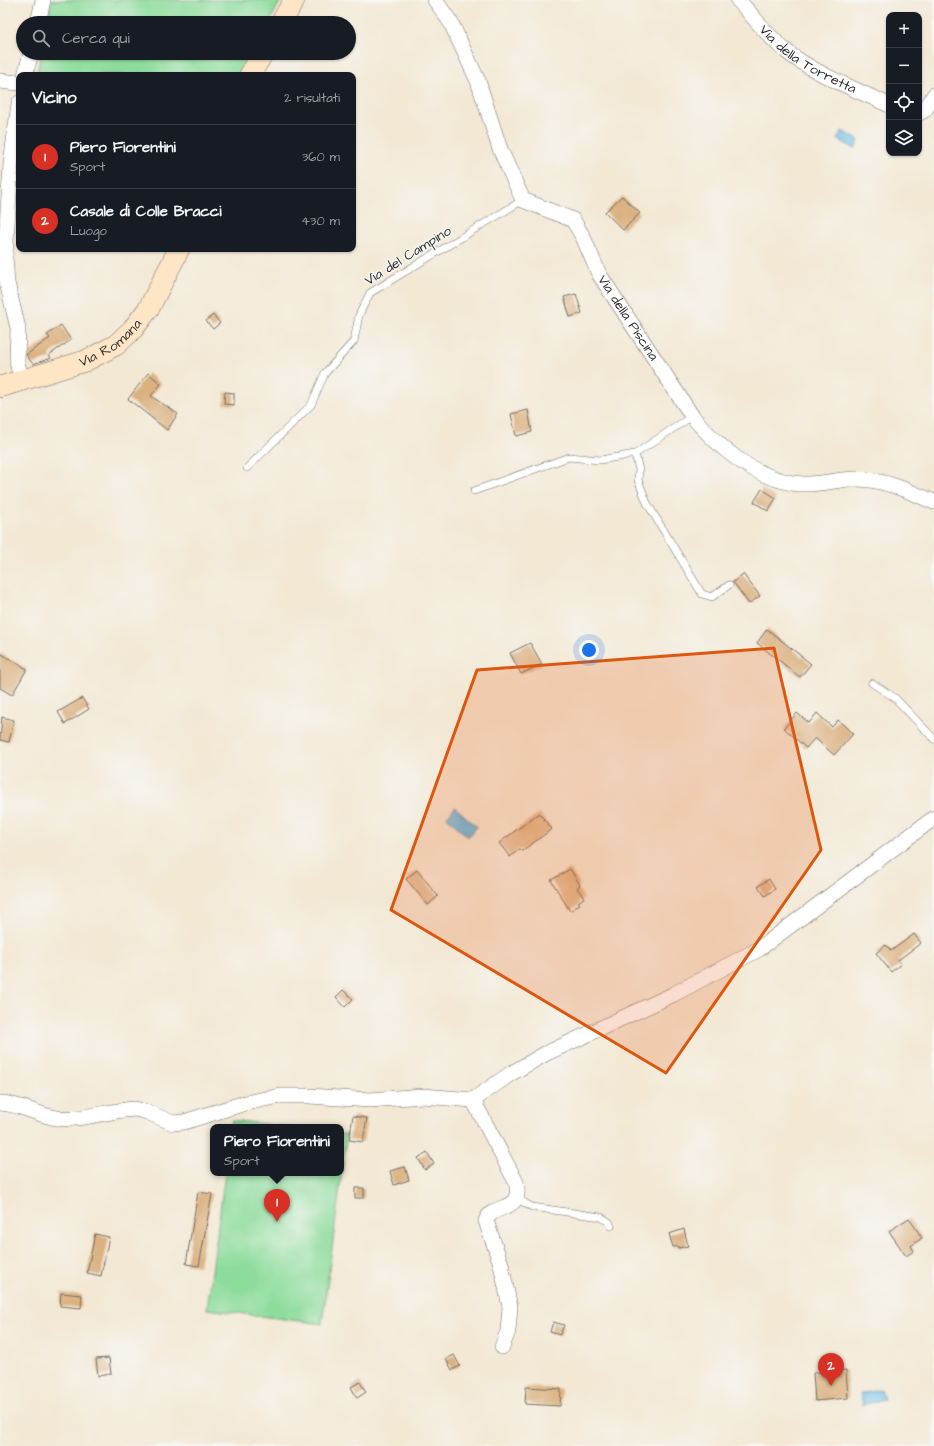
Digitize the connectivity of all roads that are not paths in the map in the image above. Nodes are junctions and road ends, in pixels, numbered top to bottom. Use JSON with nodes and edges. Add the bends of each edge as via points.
{"nodes":[{"id":1,"x":43,"y":0,"type":"edge"},
{"id":2,"x":294,"y":0,"type":"edge"},
{"id":3,"x":435,"y":0,"type":"edge"},
{"id":4,"x":738,"y":0,"type":"edge"},
{"id":5,"x":40,"y":16,"type":"edge"},
{"id":6,"x":284,"y":16,"type":"edge"},
{"id":7,"x":29,"y":60,"type":"edge"},
{"id":8,"x":259,"y":60,"type":"edge"},
{"id":9,"x":27,"y":72,"type":"edge"},
{"id":10,"x":252,"y":72,"type":"edge"},
{"id":11,"x":934,"y":95,"type":"edge"},
{"id":12,"x":886,"y":104,"type":"edge"},
{"id":13,"x":922,"y":112,"type":"edge"},
{"id":14,"x":16,"y":115,"type":"edge"},
{"id":15,"x":523,"y":200,"type":"junction"},
{"id":16,"x":177,"y":252,"type":"edge"},
{"id":17,"x":4,"y":283,"type":"edge"},
{"id":18,"x":22,"y":380,"type":"junction"},
{"id":19,"x":0,"y":387,"type":"edge"},
{"id":20,"x":692,"y":416,"type":"junction"},
{"id":21,"x":635,"y":454,"type":"junction"},
{"id":22,"x":247,"y":468,"type":"dead end"},
{"id":23,"x":474,"y":490,"type":"dead end"},
{"id":24,"x":934,"y":502,"type":"edge"},
{"id":25,"x":728,"y":585,"type":"dead end"},
{"id":26,"x":872,"y":683,"type":"dead end"},
{"id":27,"x":934,"y":739,"type":"edge"},
{"id":28,"x":934,"y":818,"type":"edge"},
{"id":29,"x":473,"y":1100,"type":"junction"},
{"id":30,"x":0,"y":1103,"type":"edge"},
{"id":31,"x":518,"y":1196,"type":"junction"},
{"id":32,"x":611,"y":1226,"type":"dead end"},
{"id":33,"x":502,"y":1347,"type":"dead end"}],
"edges":[{"from":1,"to":5,"type":"street"},
{"from":2,"to":6,"type":"street"},
{"from":3,"to":15,"type":"street","via":[[451,23],[478,81],[500,149]]},
{"from":4,"to":12,"type":"street","name":"Via della Torretta","via":[[791,56]]},
{"from":7,"to":9,"type":"street"},
{"from":8,"to":10,"type":"street"},
{"from":11,"to":13,"type":"street"},
{"from":14,"to":17,"type":"street"},
{"from":15,"to":20,"type":"street","name":"Via della Piscina","via":[[573,220],[584,237],[599,274]]},
{"from":15,"to":22,"type":"lane","name":"Via del Campino","via":[[370,293],[359,315],[354,341],[325,373],[311,405]]},
{"from":16,"to":18,"type":"street","name":"Via Romana","via":[[149,308],[120,342],[92,359]]},
{"from":17,"to":18,"type":"street","via":[[18,328],[17,363]]},
{"from":18,"to":19,"type":"street","name":"Via Romana"},
{"from":20,"to":21,"type":"lane"},
{"from":20,"to":24,"type":"street","name":"Via della Piscina","via":[[709,437],[747,465],[770,477],[792,484],[855,479],[880,481]]},
{"from":21,"to":23,"type":"lane","via":[[600,460],[569,457]]},
{"from":21,"to":25,"type":"lane","via":[[639,470],[638,480],[647,503],[702,594],[712,597]]},
{"from":26,"to":27,"type":"lane","via":[[895,698]]},
{"from":28,"to":29,"type":"street","via":[[788,929],[753,952],[653,1005],[545,1054]]},
{"from":29,"to":30,"type":"street","via":[[423,1096],[370,1100],[281,1096],[173,1123],[135,1109],[62,1118],[48,1116],[18,1105]]},
{"from":29,"to":31,"type":"street","via":[[516,1182]]},
{"from":31,"to":32,"type":"lane","via":[[532,1207],[601,1217]]},
{"from":31,"to":33,"type":"street","via":[[492,1214],[486,1222],[501,1264],[510,1307],[508,1331]]}]}
